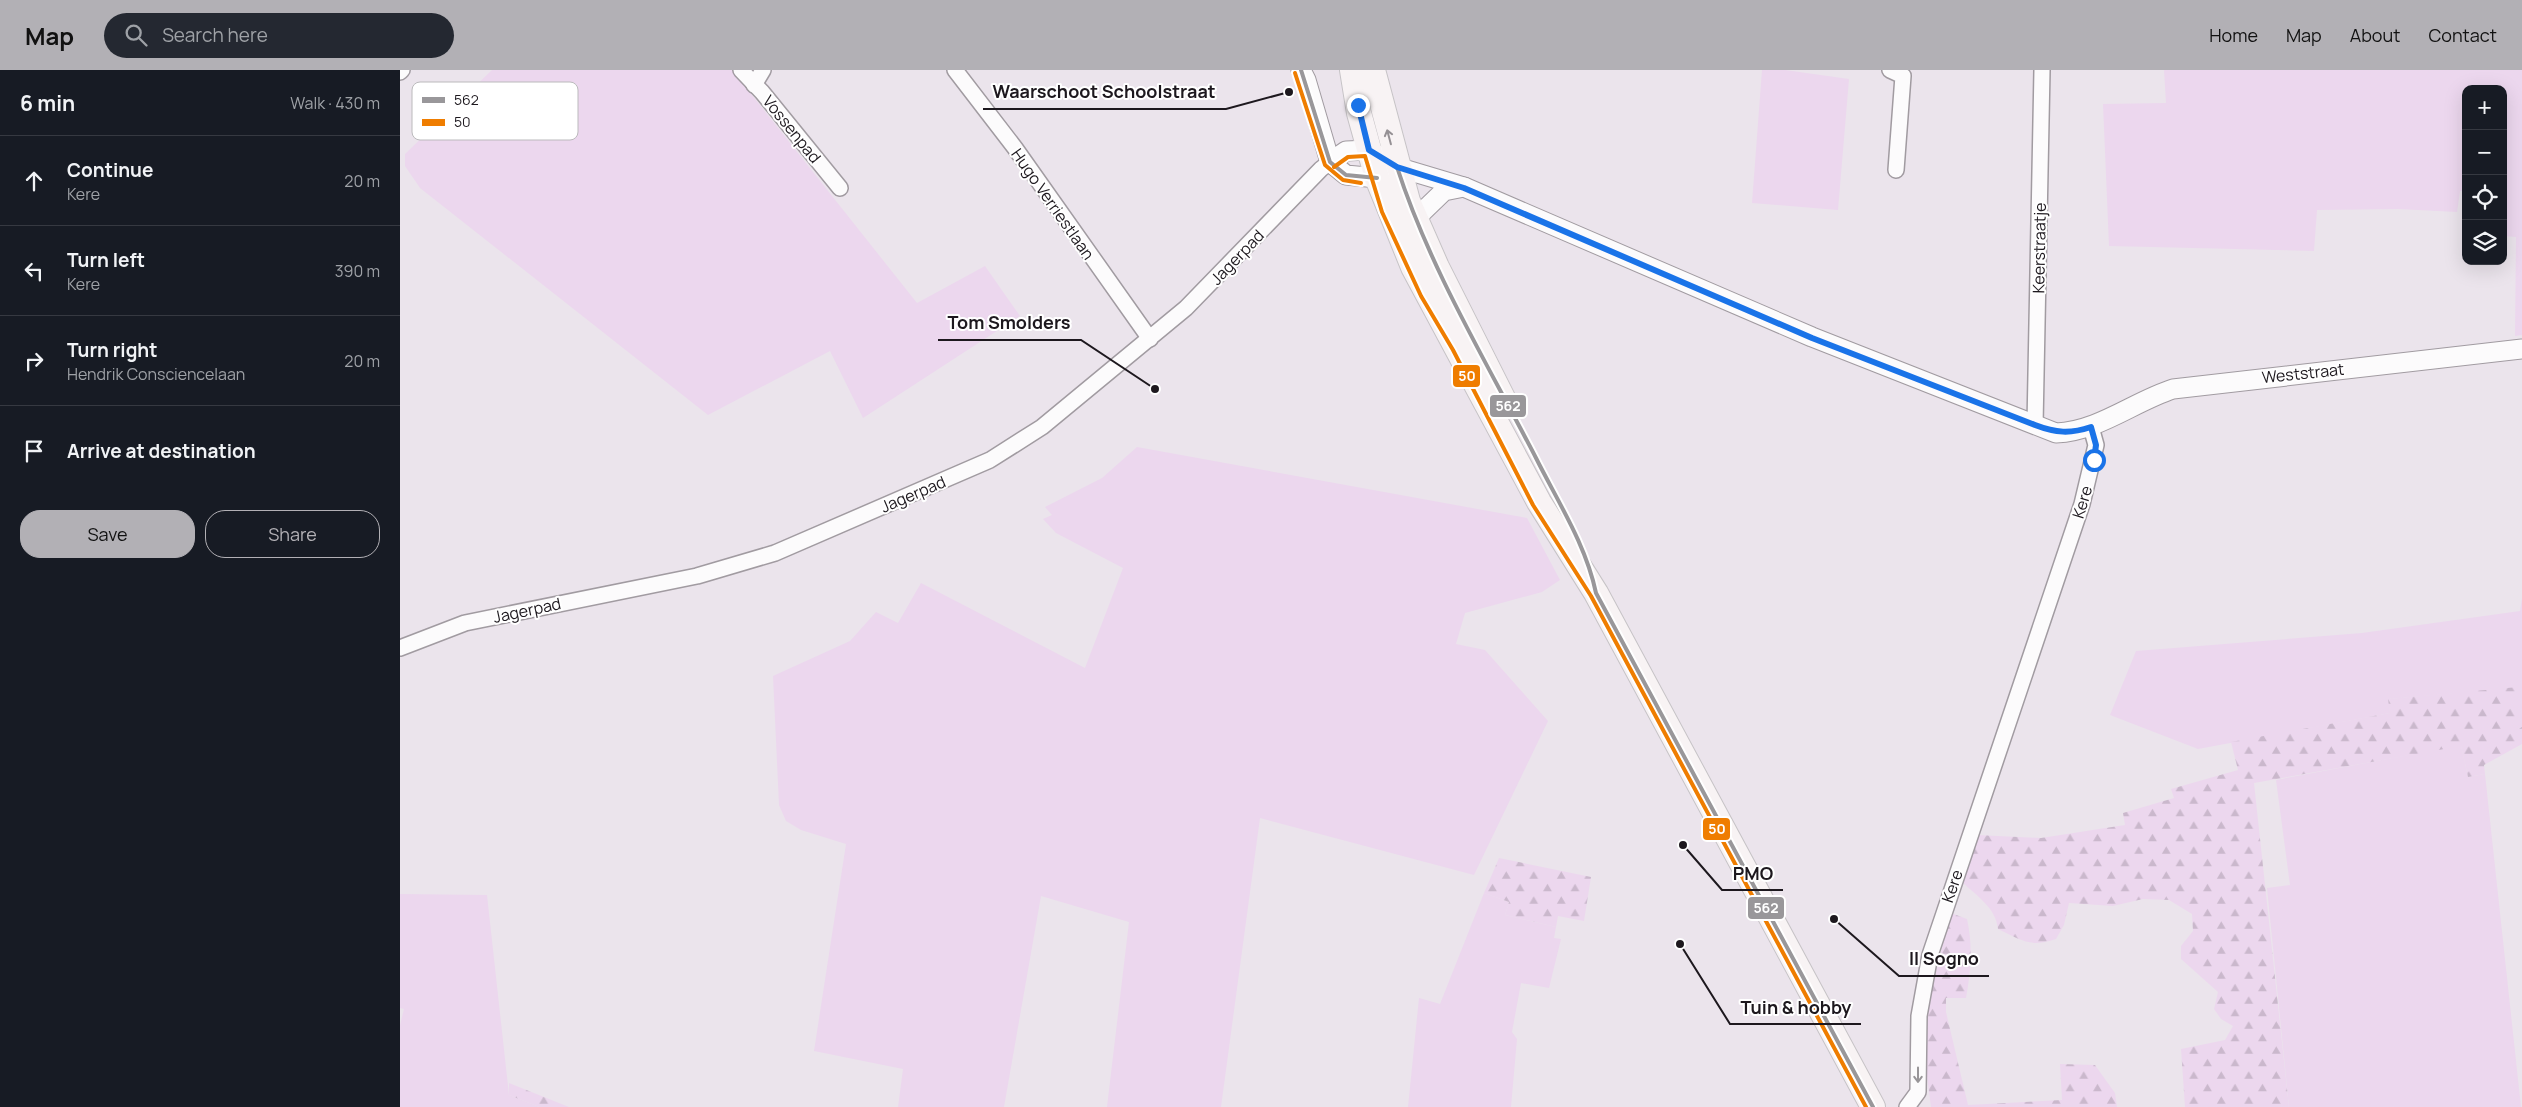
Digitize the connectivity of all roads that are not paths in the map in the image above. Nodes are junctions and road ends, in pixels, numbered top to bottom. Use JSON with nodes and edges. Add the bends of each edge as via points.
{"nodes":[{"id":1,"x":741,"y":70,"type":"edge"},
{"id":2,"x":764,"y":70,"type":"edge"},
{"id":3,"x":955,"y":70,"type":"edge"},
{"id":4,"x":1301,"y":70,"type":"edge"},
{"id":5,"x":1352,"y":70,"type":"edge"},
{"id":6,"x":1373,"y":70,"type":"edge"},
{"id":7,"x":1890,"y":70,"type":"edge"},
{"id":8,"x":2042,"y":70,"type":"edge"},
{"id":9,"x":754,"y":86,"type":"junction"},
{"id":10,"x":1369,"y":150,"type":"junction"},
{"id":11,"x":1330,"y":162,"type":"junction"},
{"id":12,"x":1896,"y":170,"type":"dead end"},
{"id":13,"x":1387,"y":173,"type":"junction"},
{"id":14,"x":840,"y":188,"type":"dead end"},
{"id":15,"x":1464,"y":188,"type":"junction"},
{"id":16,"x":1416,"y":218,"type":"junction"},
{"id":17,"x":1150,"y":339,"type":"junction"},
{"id":18,"x":2522,"y":348,"type":"edge"},
{"id":19,"x":1471,"y":354,"type":"junction"},
{"id":20,"x":2035,"y":425,"type":"junction"},
{"id":21,"x":2091,"y":427,"type":"junction"},
{"id":22,"x":400,"y":648,"type":"edge"},
{"id":23,"x":1873,"y":1107,"type":"edge"},
{"id":24,"x":1908,"y":1107,"type":"edge"}],
"edges":[{"from":1,"to":9,"type":"street"},
{"from":2,"to":9,"type":"street","name":"Vossenpad"},
{"from":3,"to":17,"type":"street","name":"Hugo Verriestlaan","via":[[1015,148]]},
{"from":4,"to":11,"type":"street"},
{"from":5,"to":10,"type":"main road"},
{"from":13,"to":6,"type":"main road","one_way":true},
{"from":7,"to":12,"type":"street","via":[[1903,76]]},
{"from":8,"to":20,"type":"street","name":"Keerstraatje"},
{"from":9,"to":14,"type":"street","name":"Vossenpad"},
{"from":10,"to":11,"type":"street","via":[[1346,151]]},
{"from":10,"to":13,"type":"main road"},
{"from":11,"to":13,"type":"street","via":[[1346,175]]},
{"from":11,"to":17,"type":"street","name":"Jagerpad","via":[[1220,274]]},
{"from":13,"to":15,"type":"street"},
{"from":13,"to":16,"type":"main road","via":[[1402,185]]},
{"from":13,"to":19,"type":"main road","via":[[1413,267]]},
{"from":15,"to":16,"type":"street","via":[[1444,191]]},
{"from":15,"to":20,"type":"street","via":[[1812,338]]},
{"from":16,"to":19,"type":"main road"},
{"from":17,"to":22,"type":"street","name":"Jagerpad","via":[[1015,446],[775,553],[698,576],[465,623]]},
{"from":18,"to":21,"type":"street","name":"Weststraat","via":[[2173,389]]},
{"from":19,"to":23,"type":"main road","via":[[1591,570],[1596,593]]},
{"from":20,"to":21,"type":"street","via":[[2056,433]]},
{"from":21,"to":24,"type":"street","name":"Kere","one_way":true,"via":[[2096,445],[2082,504],[1930,955],[1917,1039],[1918,1092]]}]}
